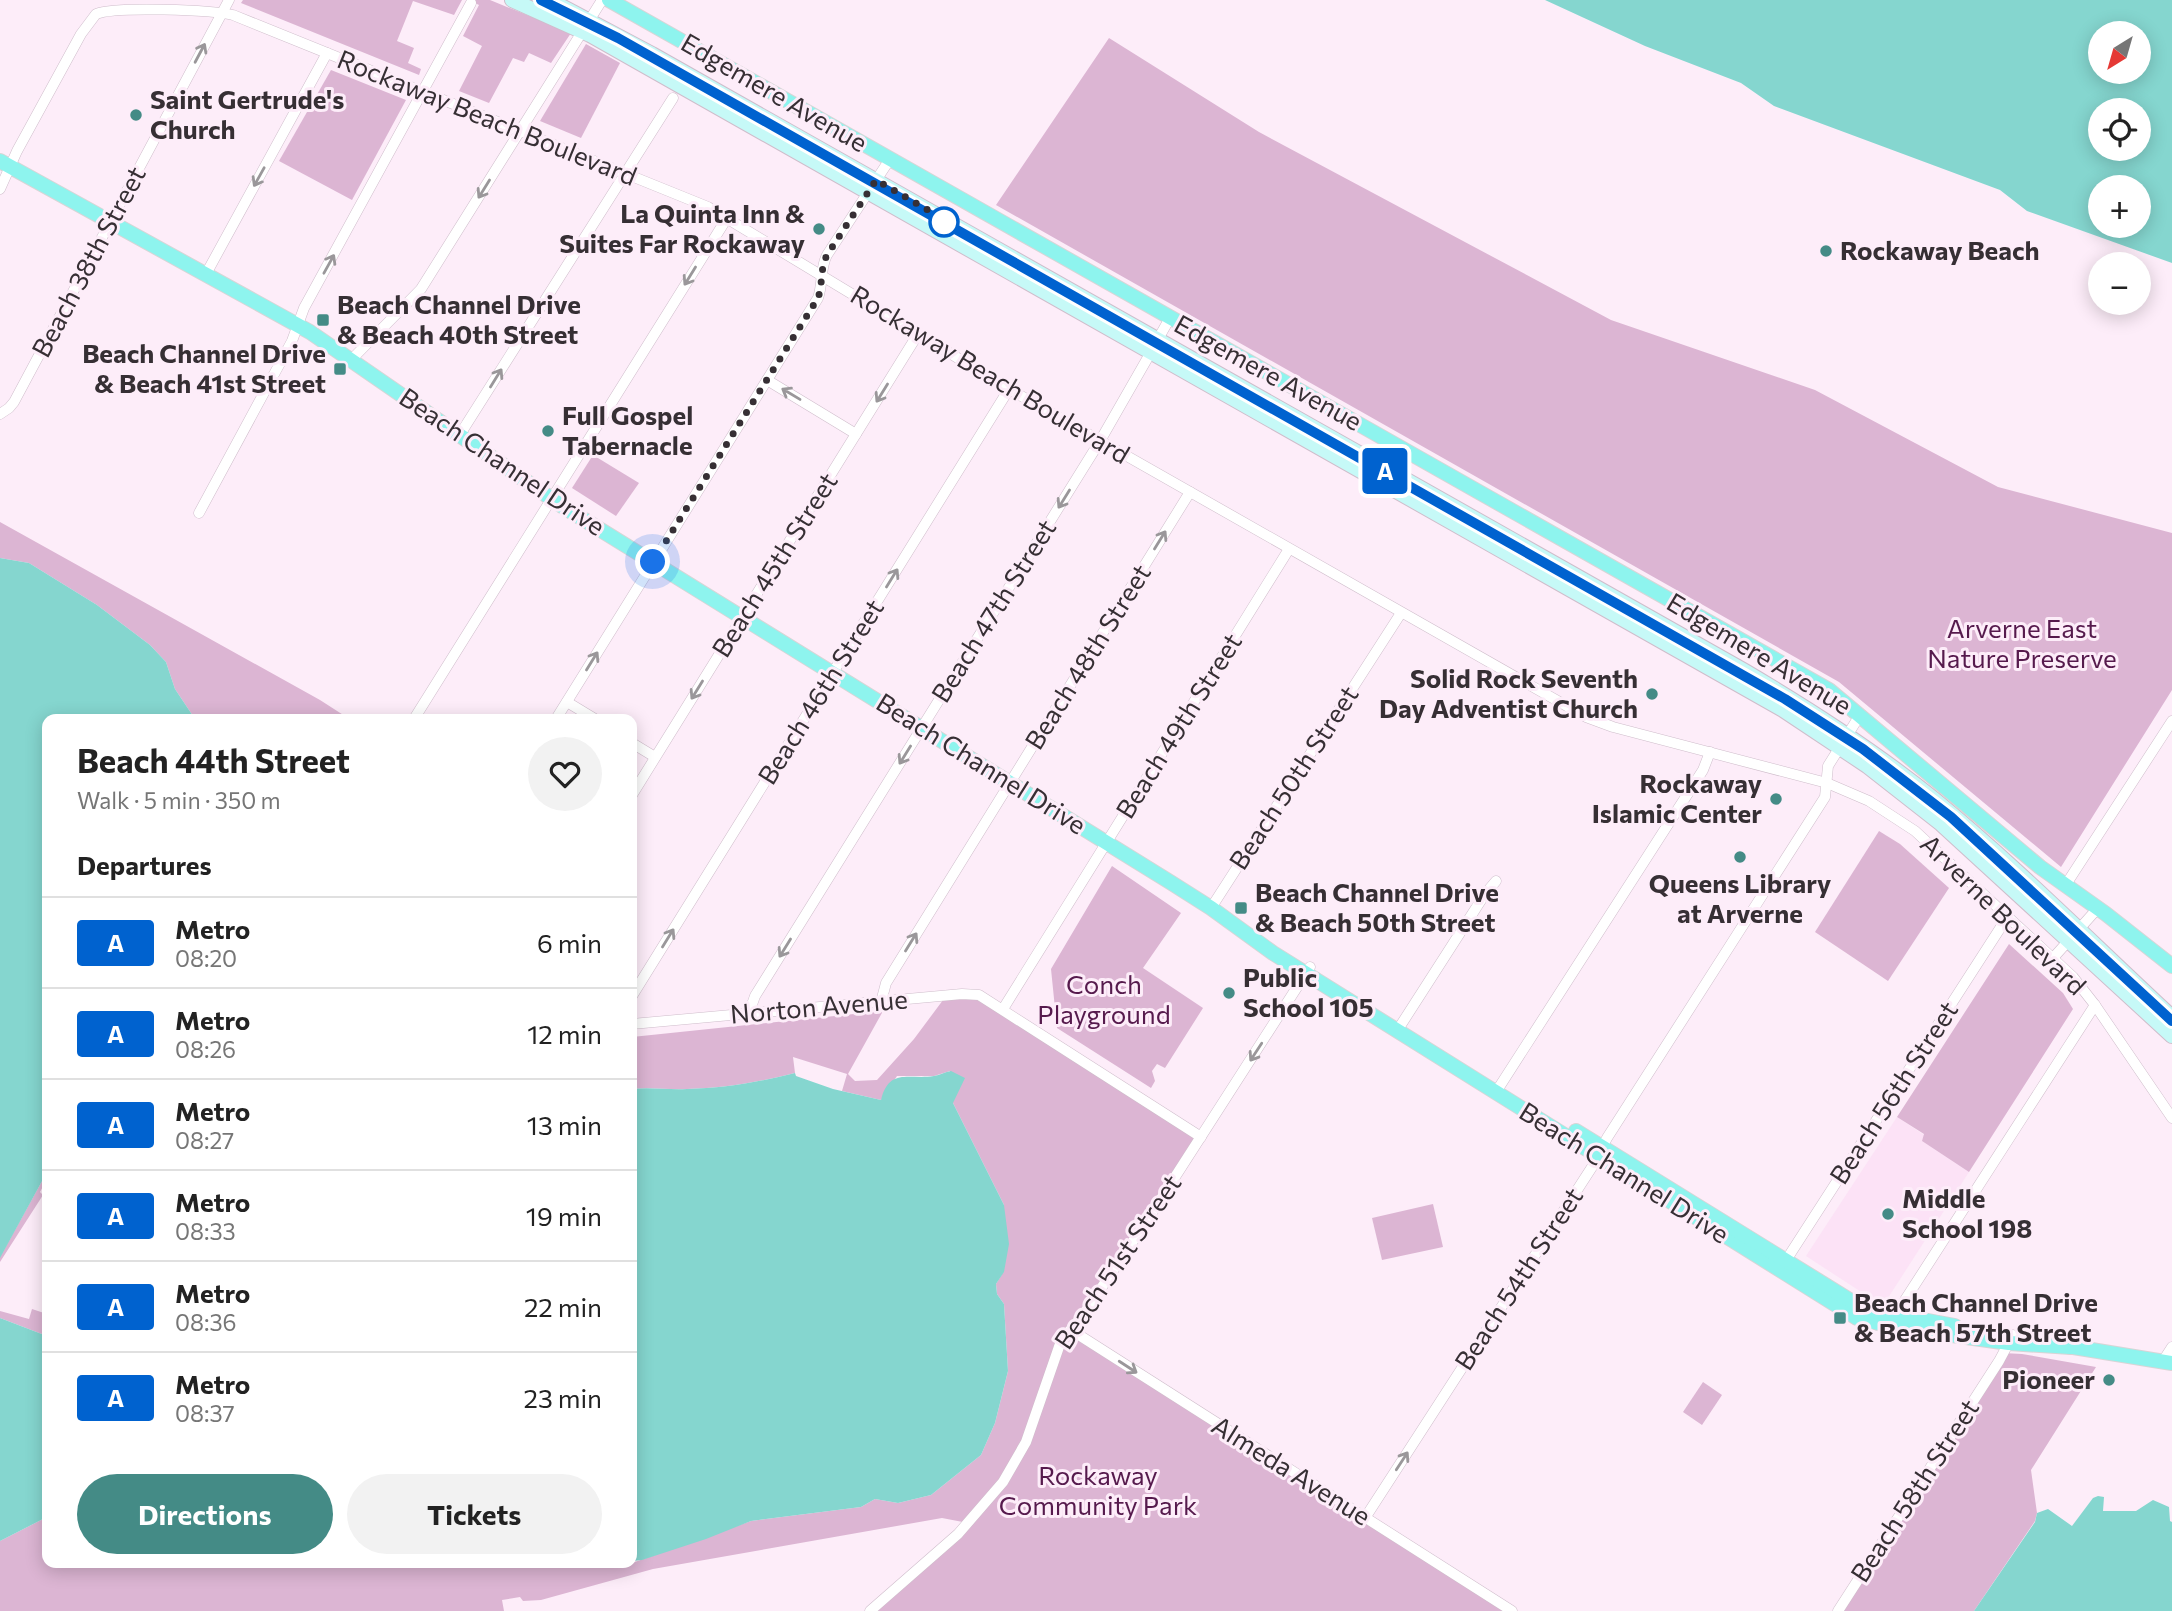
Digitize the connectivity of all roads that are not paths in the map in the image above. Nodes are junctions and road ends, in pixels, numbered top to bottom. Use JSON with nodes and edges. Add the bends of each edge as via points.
{"nodes":[{"id":1,"x":229,"y":0,"type":"edge"},
{"id":2,"x":512,"y":0,"type":"edge"},
{"id":3,"x":550,"y":0,"type":"edge"},
{"id":4,"x":602,"y":0,"type":"edge"},
{"id":5,"x":609,"y":0,"type":"edge"},
{"id":6,"x":471,"y":4,"type":"dead end"},
{"id":7,"x":222,"y":13,"type":"junction"},
{"id":8,"x":586,"y":25,"type":"junction"},
{"id":9,"x":327,"y":53,"type":"junction"},
{"id":10,"x":423,"y":92,"type":"junction"},
{"id":11,"x":673,"y":98,"type":"dead end"},
{"id":12,"x":520,"y":131,"type":"junction"},
{"id":13,"x":890,"y":159,"type":"junction"},
{"id":14,"x":6,"y":164,"type":"edge"},
{"id":15,"x":624,"y":173,"type":"junction"},
{"id":16,"x":872,"y":186,"type":"junction"},
{"id":17,"x":0,"y":189,"type":"edge"},
{"id":18,"x":726,"y":218,"type":"junction"},
{"id":19,"x":110,"y":221,"type":"junction"},
{"id":20,"x":206,"y":274,"type":"junction"},
{"id":21,"x":822,"y":276,"type":"junction"},
{"id":22,"x":1170,"y":318,"type":"junction"},
{"id":23,"x":298,"y":325,"type":"junction"},
{"id":24,"x":918,"y":334,"type":"junction"},
{"id":25,"x":1154,"y":346,"type":"junction"},
{"id":26,"x":351,"y":360,"type":"junction"},
{"id":27,"x":767,"y":380,"type":"junction"},
{"id":28,"x":1009,"y":389,"type":"junction"},
{"id":29,"x":3,"y":412,"type":"edge"},
{"id":30,"x":856,"y":435,"type":"junction"},
{"id":31,"x":459,"y":436,"type":"junction"},
{"id":32,"x":1100,"y":441,"type":"junction"},
{"id":33,"x":1190,"y":492,"type":"junction"},
{"id":34,"x":552,"y":499,"type":"junction"},
{"id":35,"x":199,"y":513,"type":"dead end"},
{"id":36,"x":1289,"y":549,"type":"junction"},
{"id":37,"x":653,"y":562,"type":"junction"},
{"id":38,"x":1401,"y":613,"type":"junction"},
{"id":39,"x":743,"y":617,"type":"junction"},
{"id":40,"x":833,"y":672,"type":"junction"},
{"id":41,"x":566,"y":702,"type":"junction"},
{"id":42,"x":417,"y":714,"type":"edge"},
{"id":43,"x":559,"y":714,"type":"edge"},
{"id":44,"x":586,"y":714,"type":"edge"},
{"id":45,"x":1860,"y":715,"type":"junction"},
{"id":46,"x":2172,"y":722,"type":"edge"},
{"id":47,"x":922,"y":728,"type":"junction"},
{"id":48,"x":1843,"y":741,"type":"junction"},
{"id":49,"x":637,"y":746,"type":"edge"},
{"id":50,"x":1710,"y":752,"type":"junction"},
{"id":51,"x":655,"y":757,"type":"junction"},
{"id":52,"x":1010,"y":782,"type":"junction"},
{"id":53,"x":1826,"y":783,"type":"junction"},
{"id":54,"x":637,"y":786,"type":"edge"},
{"id":55,"x":1107,"y":842,"type":"junction"},
{"id":56,"x":1496,"y":881,"type":"dead end"},
{"id":57,"x":2065,"y":886,"type":"junction"},
{"id":58,"x":1211,"y":908,"type":"junction"},
{"id":59,"x":2098,"y":908,"type":"junction"},
{"id":60,"x":2008,"y":916,"type":"junction"},
{"id":61,"x":2073,"y":936,"type":"junction"},
{"id":62,"x":2053,"y":958,"type":"junction"},
{"id":63,"x":2172,"y":966,"type":"edge"},
{"id":64,"x":1308,"y":970,"type":"junction"},
{"id":65,"x":637,"y":988,"type":"edge"},
{"id":66,"x":881,"y":1002,"type":"junction"},
{"id":67,"x":2095,"y":1005,"type":"junction"},
{"id":68,"x":1003,"y":1009,"type":"junction"},
{"id":69,"x":749,"y":1013,"type":"junction"},
{"id":70,"x":2172,"y":1017,"type":"edge"},
{"id":71,"x":637,"y":1024,"type":"edge"},
{"id":72,"x":1399,"y":1028,"type":"junction"},
{"id":73,"x":2172,"y":1036,"type":"edge"},
{"id":74,"x":1498,"y":1089,"type":"junction"},
{"id":75,"x":2172,"y":1118,"type":"edge"},
{"id":76,"x":1200,"y":1137,"type":"junction"},
{"id":77,"x":1600,"y":1152,"type":"junction"},
{"id":78,"x":1783,"y":1265,"type":"junction"},
{"id":79,"x":1896,"y":1322,"type":"junction"},
{"id":80,"x":1071,"y":1330,"type":"junction"},
{"id":81,"x":2011,"y":1339,"type":"junction"},
{"id":82,"x":2172,"y":1347,"type":"edge"},
{"id":83,"x":2167,"y":1362,"type":"edge"},
{"id":84,"x":1364,"y":1518,"type":"junction"},
{"id":85,"x":870,"y":1611,"type":"edge"},
{"id":86,"x":1512,"y":1611,"type":"edge"},
{"id":87,"x":1838,"y":1611,"type":"edge"}],
"edges":[{"from":1,"to":7,"type":"street","name":"Beach 38th Street"},
{"from":2,"to":8,"type":"street"},
{"from":3,"to":8,"type":"street"},
{"from":4,"to":8,"type":"street"},
{"from":5,"to":13,"type":"main road","name":"Edgemere Avenue"},
{"from":6,"to":10,"type":"street"},
{"from":7,"to":9,"type":"street","name":"Rockaway Beach Boulevard"},
{"from":7,"to":14,"type":"street","name":"Rockaway Beach Boulevard","via":[[96,13]]},
{"from":19,"to":7,"type":"street","name":"Beach 38th Street","one_way":true},
{"from":8,"to":12,"type":"street"},
{"from":8,"to":16,"type":"street"},
{"from":9,"to":10,"type":"street","name":"Rockaway Beach Boulevard"},
{"from":9,"to":20,"type":"street","one_way":true},
{"from":10,"to":12,"type":"street","name":"Rockaway Beach Boulevard"},
{"from":23,"to":10,"type":"street","one_way":true},
{"from":11,"to":15,"type":"street"},
{"from":12,"to":15,"type":"street","name":"Rockaway Beach Boulevard"},
{"from":12,"to":26,"type":"street","one_way":true,"via":[[417,294]]},
{"from":13,"to":16,"type":"street"},
{"from":13,"to":22,"type":"main road","name":"Edgemere Avenue"},
{"from":14,"to":17,"type":"street"},
{"from":14,"to":19,"type":"main road","name":"Beach Channel Drive"},
{"from":15,"to":18,"type":"street","name":"Rockaway Beach Boulevard"},
{"from":31,"to":15,"type":"street","one_way":true},
{"from":16,"to":21,"type":"street","via":[[827,255]]},
{"from":16,"to":25,"type":"street"},
{"from":18,"to":21,"type":"street","name":"Rockaway Beach Boulevard"},
{"from":18,"to":34,"type":"street","one_way":true},
{"from":19,"to":20,"type":"main road","name":"Beach Channel Drive"},
{"from":19,"to":29,"type":"street","name":"Beach 38th Street","via":[[14,402]]},
{"from":20,"to":23,"type":"main road","name":"Beach Channel Drive"},
{"from":21,"to":24,"type":"street","name":"Rockaway Beach Boulevard"},
{"from":21,"to":27,"type":"street","via":[[818,298]]},
{"from":22,"to":25,"type":"street","name":"Beach 47th Street"},
{"from":22,"to":45,"type":"main road","name":"Edgemere Avenue","via":[[1824,687]]},
{"from":23,"to":26,"type":"main road","name":"Beach Channel Drive"},
{"from":23,"to":35,"type":"street"},
{"from":24,"to":28,"type":"street","name":"Rockaway Beach Boulevard"},
{"from":24,"to":30,"type":"street","name":"Beach 45th Street","one_way":true},
{"from":25,"to":32,"type":"street","name":"Beach 47th Street"},
{"from":25,"to":48,"type":"street","via":[[1737,666]]},
{"from":26,"to":31,"type":"main road","name":"Beach Channel Drive"},
{"from":30,"to":27,"type":"street","one_way":true},
{"from":27,"to":37,"type":"street"},
{"from":28,"to":32,"type":"street","name":"Rockaway Beach Boulevard"},
{"from":40,"to":28,"type":"street","name":"Beach 46th Street","one_way":true},
{"from":30,"to":39,"type":"street","name":"Beach 45th Street"},
{"from":31,"to":34,"type":"main road","name":"Beach Channel Drive"},
{"from":32,"to":33,"type":"street","name":"Rockaway Beach Boulevard"},
{"from":32,"to":47,"type":"street","name":"Beach 47th Street","one_way":true},
{"from":33,"to":36,"type":"street","name":"Rockaway Beach Boulevard"},
{"from":52,"to":33,"type":"street","name":"Beach 48th Street","one_way":true},
{"from":34,"to":37,"type":"main road","name":"Beach Channel Drive"},
{"from":34,"to":42,"type":"street"},
{"from":36,"to":38,"type":"street","name":"Rockaway Beach Boulevard"},
{"from":36,"to":55,"type":"street","name":"Beach 49th Street"},
{"from":37,"to":39,"type":"main road","name":"Beach Channel Drive"},
{"from":41,"to":37,"type":"street","one_way":true},
{"from":38,"to":50,"type":"street","name":"Rockaway Beach Boulevard","via":[[1592,719]]},
{"from":38,"to":58,"type":"street","name":"Beach 50th Street"},
{"from":39,"to":40,"type":"main road","name":"Beach Channel Drive"},
{"from":39,"to":51,"type":"street","name":"Beach 45th Street","one_way":true},
{"from":40,"to":47,"type":"main road","name":"Beach Channel Drive"},
{"from":65,"to":40,"type":"street","name":"Beach 46th Street","one_way":true},
{"from":41,"to":43,"type":"street"},
{"from":41,"to":44,"type":"street"},
{"from":45,"to":48,"type":"street","name":"Beach 54th Street"},
{"from":45,"to":57,"type":"main road","name":"Edgemere Avenue"},
{"from":46,"to":57,"type":"street"},
{"from":47,"to":52,"type":"main road","name":"Beach Channel Drive"},
{"from":47,"to":69,"type":"street","name":"Beach 47th Street","one_way":true,"via":[[755,996]]},
{"from":48,"to":53,"type":"street","name":"Beach 54th Street","via":[[1828,766]]},
{"from":48,"to":61,"type":"street","via":[[1949,811]]},
{"from":49,"to":51,"type":"street"},
{"from":50,"to":53,"type":"street","name":"Rockaway Beach Boulevard"},
{"from":50,"to":74,"type":"street","via":[[1703,770]]},
{"from":51,"to":54,"type":"street","name":"Beach 45th Street"},
{"from":52,"to":55,"type":"main road","name":"Beach Channel Drive"},
{"from":66,"to":52,"type":"street","name":"Beach 48th Street","one_way":true,"via":[[886,983]]},
{"from":53,"to":60,"type":"street","name":"Arverne Boulevard","via":[[1907,824]]},
{"from":53,"to":77,"type":"street","name":"Beach 54th Street","via":[[1825,797]]},
{"from":55,"to":58,"type":"main road","name":"Beach Channel Drive"},
{"from":55,"to":68,"type":"street","name":"Beach 49th Street"},
{"from":56,"to":72,"type":"street"},
{"from":57,"to":59,"type":"main road"},
{"from":58,"to":64,"type":"main road","name":"Beach Channel Drive","via":[[1256,942]]},
{"from":59,"to":61,"type":"street"},
{"from":59,"to":63,"type":"main road"},
{"from":60,"to":62,"type":"street","name":"Arverne Boulevard"},
{"from":60,"to":78,"type":"street","name":"Beach 56th Street"},
{"from":61,"to":62,"type":"street"},
{"from":61,"to":70,"type":"street"},
{"from":61,"to":73,"type":"street"},
{"from":62,"to":67,"type":"street","name":"Arverne Boulevard"},
{"from":64,"to":72,"type":"main road","name":"Beach Channel Drive"},
{"from":64,"to":76,"type":"street","name":"Beach 51st Street","one_way":true},
{"from":66,"to":68,"type":"street","name":"Norton Avenue","via":[[969,994],[983,996]]},
{"from":66,"to":69,"type":"street","name":"Norton Avenue"},
{"from":67,"to":75,"type":"street","name":"Arverne Boulevard"},
{"from":67,"to":79,"type":"street","via":[[1905,1300]]},
{"from":68,"to":76,"type":"street","name":"Norton Avenue"},
{"from":69,"to":71,"type":"street","name":"Norton Avenue"},
{"from":72,"to":74,"type":"main road","name":"Beach Channel Drive"},
{"from":74,"to":77,"type":"main road","name":"Beach Channel Drive"},
{"from":76,"to":80,"type":"street","name":"Beach 51st Street"},
{"from":77,"to":78,"type":"main road","name":"Beach Channel Drive"},
{"from":84,"to":77,"type":"street","name":"Beach 54th Street","one_way":true},
{"from":78,"to":79,"type":"main road","name":"Beach Channel Drive","via":[[1857,1318]]},
{"from":79,"to":81,"type":"main road","name":"Beach Channel Drive"},
{"from":80,"to":84,"type":"street","name":"Almeda Avenue","one_way":true},
{"from":80,"to":85,"type":"street","name":"Beach 51st Street","via":[[1056,1353],[1026,1442],[1003,1482],[958,1534]]},
{"from":81,"to":83,"type":"main road","name":"Beach Channel Drive"},
{"from":81,"to":87,"type":"street","name":"Beach 58th Street"},
{"from":82,"to":83,"type":"street"},
{"from":84,"to":86,"type":"street","name":"Almeda Avenue"}]}
